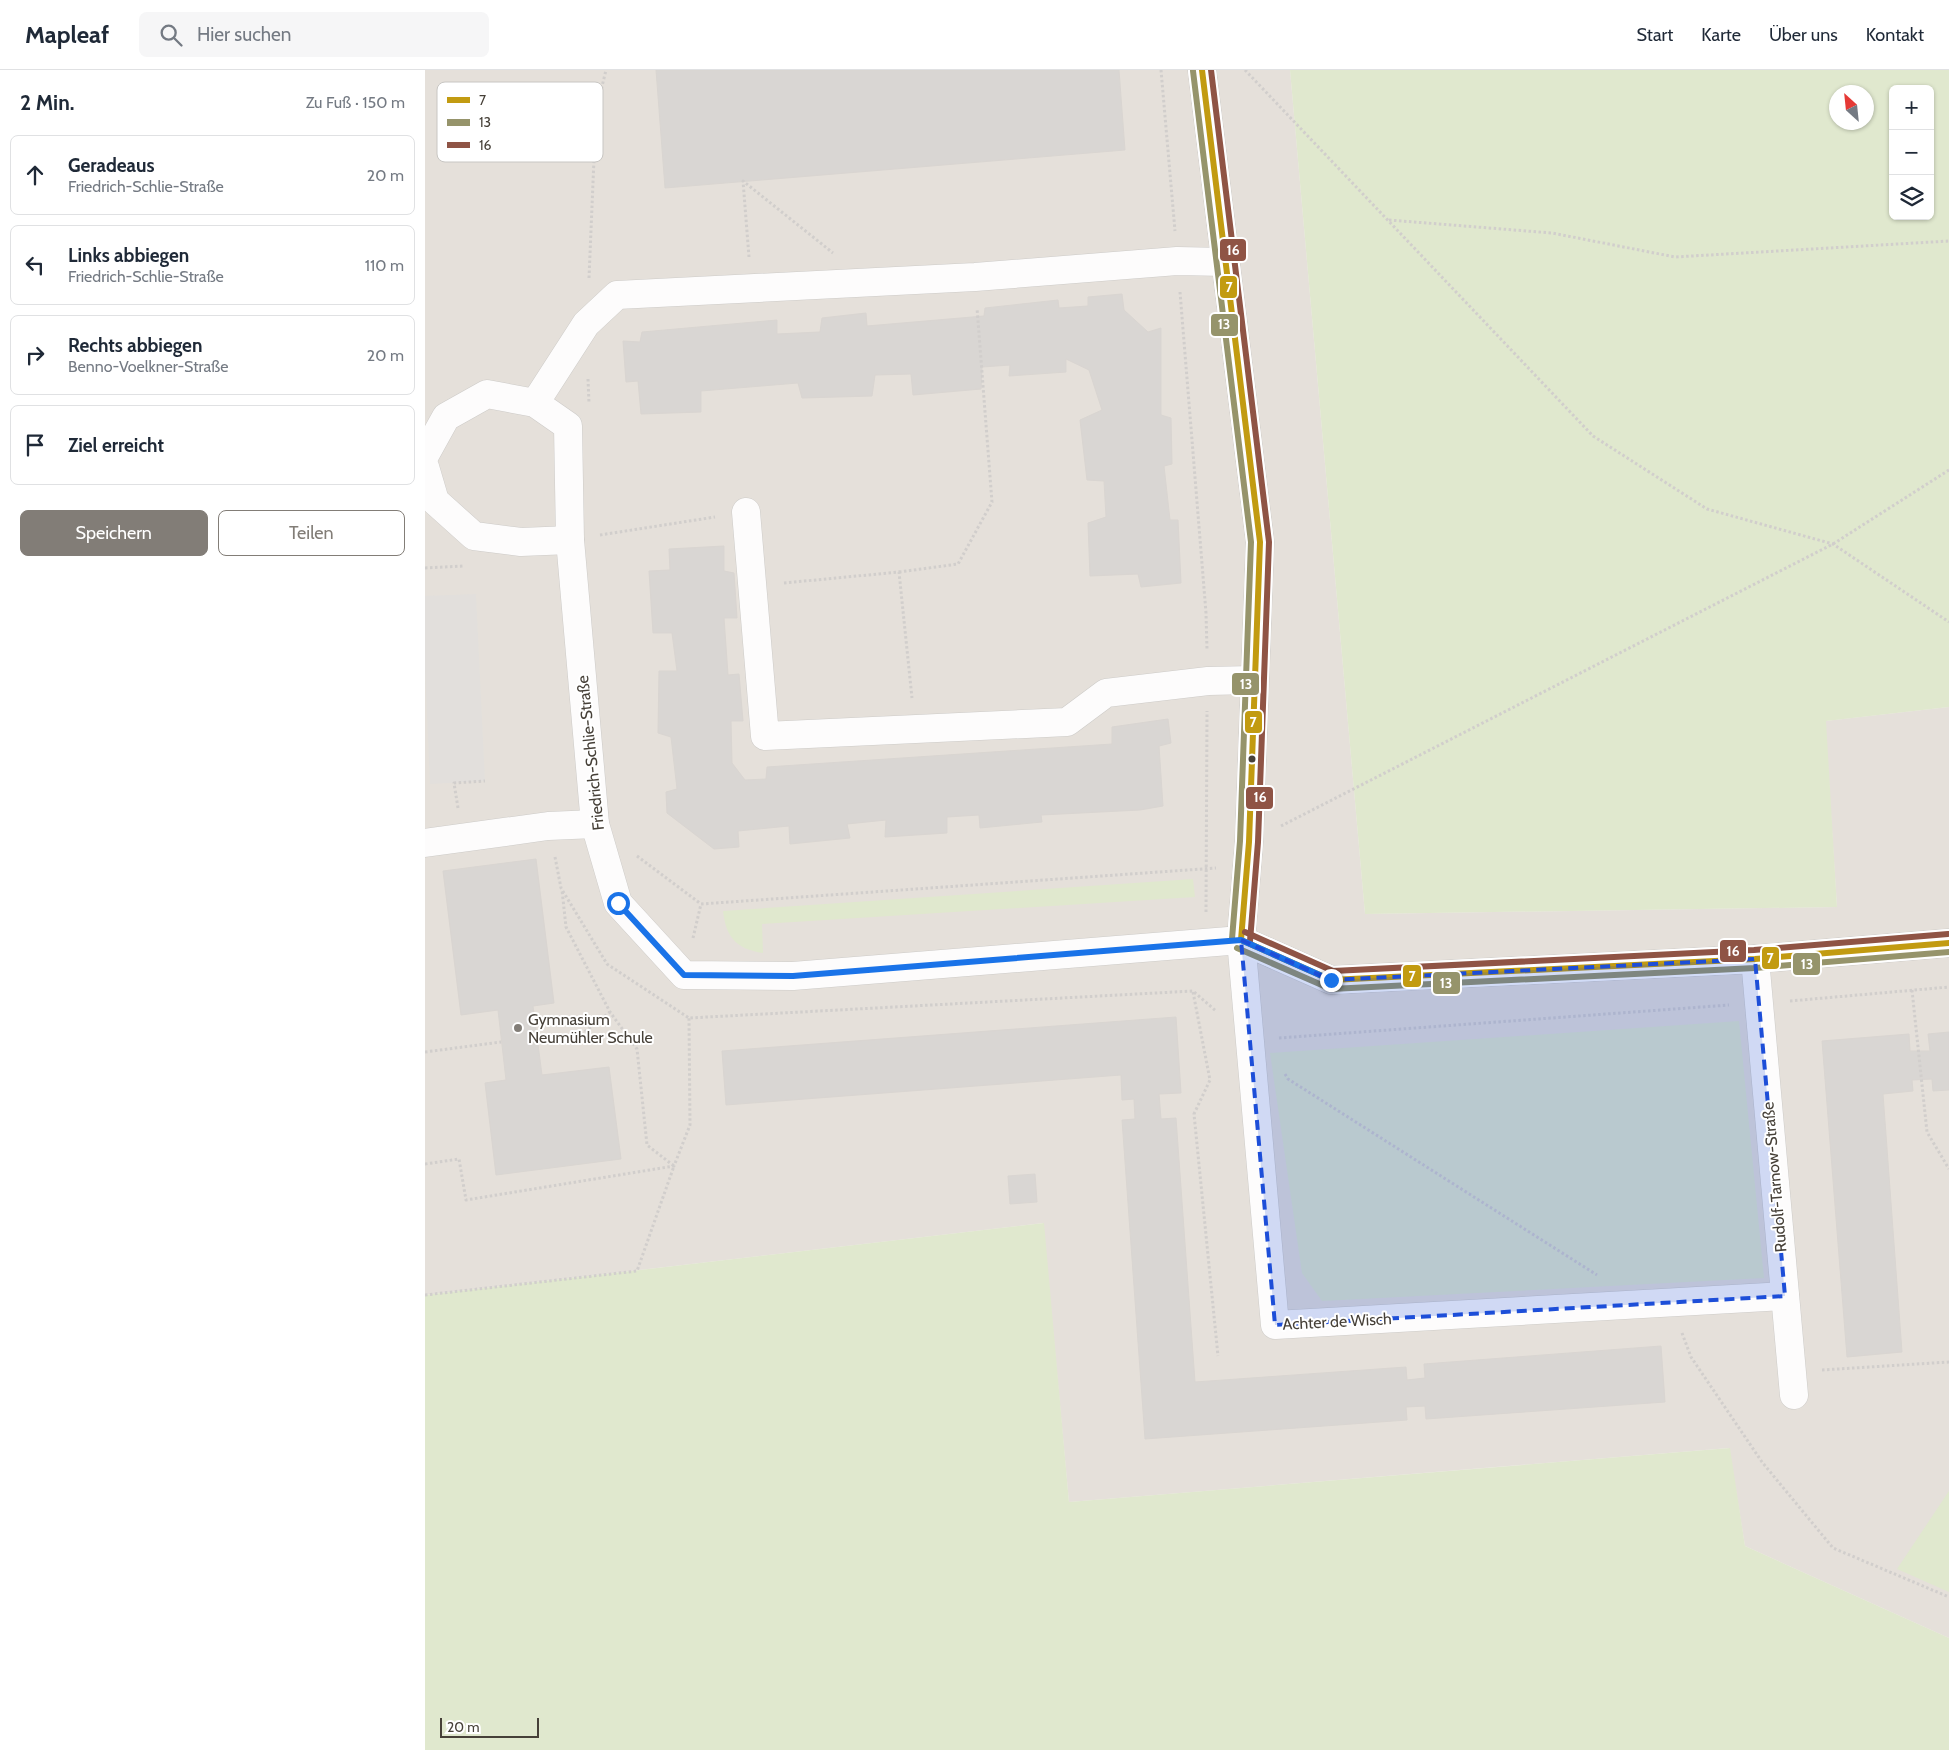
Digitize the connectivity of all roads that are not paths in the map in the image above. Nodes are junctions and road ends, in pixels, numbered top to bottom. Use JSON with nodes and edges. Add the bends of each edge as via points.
{"nodes":[{"id":1,"x":1202,"y":70,"type":"edge"},
{"id":2,"x":1225,"y":262,"type":"junction"},
{"id":3,"x":535,"y":403,"type":"junction"},
{"id":4,"x":425,"y":455,"type":"edge"},
{"id":5,"x":425,"y":467,"type":"edge"},
{"id":6,"x":745,"y":512,"type":"road end"},
{"id":7,"x":569,"y":540,"type":"junction"},
{"id":8,"x":1253,"y":680,"type":"junction"},
{"id":9,"x":595,"y":824,"type":"junction"},
{"id":10,"x":425,"y":843,"type":"edge"},
{"id":11,"x":1241,"y":940,"type":"junction"},
{"id":12,"x":1949,"y":943,"type":"edge"},
{"id":13,"x":1755,"y":959,"type":"junction"},
{"id":14,"x":1785,"y":1296,"type":"junction"},
{"id":15,"x":1793,"y":1383,"type":"road end"}],
"edges":[{"from":1,"to":2,"type":"street"},
{"from":2,"to":3,"type":"street","via":[[1177,261],[975,277],[617,295],[587,324]]},
{"from":2,"to":8,"type":"street","via":[[1259,542]]},
{"from":3,"to":4,"type":"street","name":"Friedrich-Schlie-Straße","via":[[487,394],[446,417]]},
{"from":3,"to":7,"type":"street","name":"Friedrich-Schlie-Straße","via":[[568,426]]},
{"from":5,"to":7,"type":"street","via":[[435,501],[474,536],[521,542]]},
{"from":6,"to":8,"type":"street","via":[[765,736],[1067,722],[1106,693],[1208,680]]},
{"from":7,"to":9,"type":"street","name":"Friedrich-Schlie-Straße"},
{"from":8,"to":11,"type":"street","via":[[1248,855]]},
{"from":9,"to":10,"type":"street","via":[[548,826]]},
{"from":9,"to":11,"type":"street","name":"Friedrich-Schlie-Straße","via":[[618,903],[684,975],[793,976]]},
{"from":11,"to":13,"type":"street","via":[[1331,980]]},
{"from":11,"to":14,"type":"street","name":"Achter de Wisch","via":[[1275,1325]]},
{"from":12,"to":13,"type":"street"},
{"from":13,"to":14,"type":"street","name":"Rudolf-Tarnow-Straße"},
{"from":14,"to":15,"type":"street","name":"Rudolf-Tarnow-Straße"}]}
